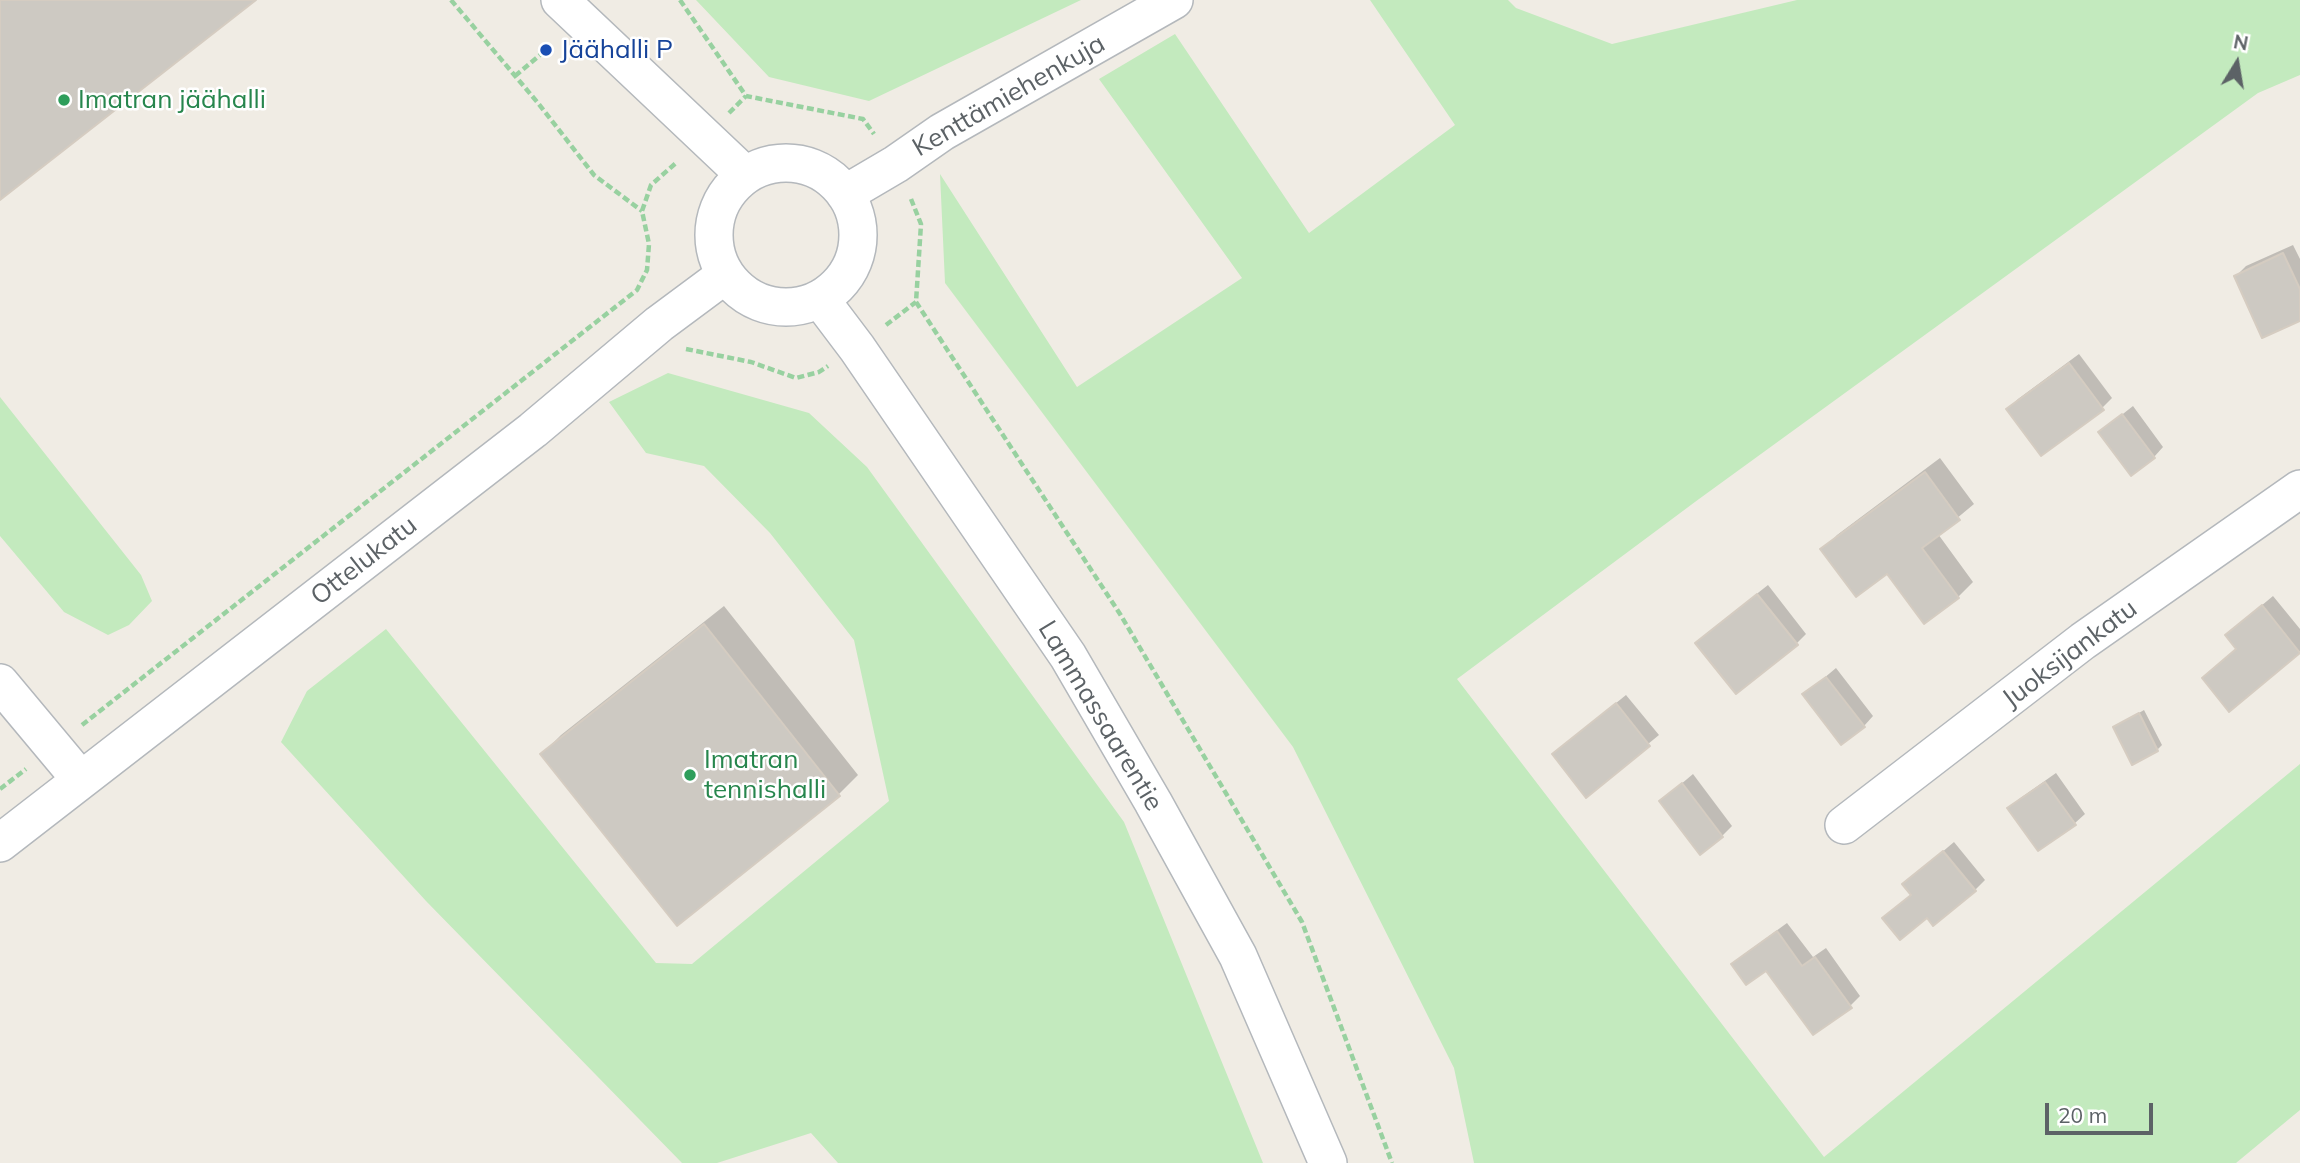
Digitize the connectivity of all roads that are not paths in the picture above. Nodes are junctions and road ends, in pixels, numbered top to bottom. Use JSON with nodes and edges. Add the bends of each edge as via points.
{"nodes":[{"id":1,"x":560,"y":0,"type":"edge"},
{"id":2,"x":1174,"y":0,"type":"edge"},
{"id":3,"x":745,"y":174,"type":"junction"},
{"id":4,"x":845,"y":194,"type":"junction"},
{"id":5,"x":725,"y":275,"type":"junction"},
{"id":6,"x":820,"y":299,"type":"junction"},
{"id":7,"x":2300,"y":489,"type":"edge"},
{"id":8,"x":0,"y":683,"type":"edge"},
{"id":9,"x":80,"y":780,"type":"junction"},
{"id":10,"x":1844,"y":825,"type":"dead end"},
{"id":11,"x":0,"y":843,"type":"edge"},
{"id":12,"x":1328,"y":1163,"type":"edge"}],
"edges":[{"from":1,"to":3,"type":"street"},
{"from":2,"to":4,"type":"street","name":"Kenttämiehenkuja","via":[[942,132]]},
{"from":3,"to":4,"type":"street","via":[[771,164],[799,163],[825,174]]},
{"from":3,"to":5,"type":"street","via":[[725,195],[714,220],[714,249]]},
{"from":4,"to":6,"type":"street","via":[[855,212],[856,252],[843,279]]},
{"from":5,"to":6,"type":"street","via":[[744,294],[768,305],[795,307]]},
{"from":5,"to":9,"type":"street","name":"Ottelukatu","via":[[526,436]]},
{"from":6,"to":12,"type":"street","name":"Lammassaarentie","via":[[1068,656],[1238,956]]},
{"from":7,"to":10,"type":"street","name":"Juoksijankatu","via":[[2083,641]]},
{"from":8,"to":9,"type":"street"},
{"from":9,"to":11,"type":"street","name":"Ottelukatu"}]}
